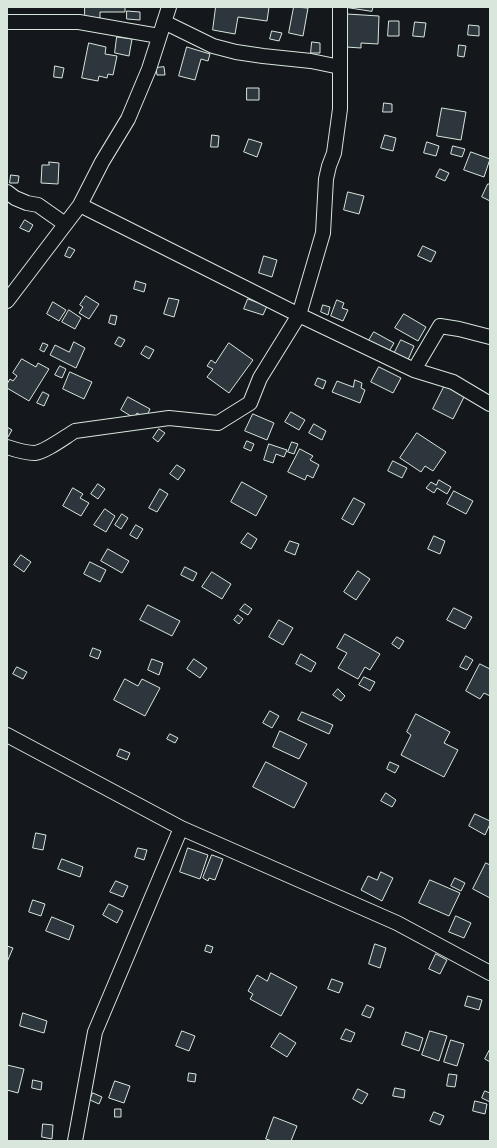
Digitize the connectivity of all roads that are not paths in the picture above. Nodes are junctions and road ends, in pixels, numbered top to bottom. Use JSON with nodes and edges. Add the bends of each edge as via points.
{"nodes":[{"id":1,"x":169,"y":7,"type":"edge"},
{"id":2,"x":340,"y":7,"type":"edge"},
{"id":3,"x":7,"y":22,"type":"edge"},
{"id":4,"x":164,"y":22,"type":"junction"},
{"id":5,"x":159,"y":36,"type":"junction"},
{"id":6,"x":340,"y":67,"type":"junction"},
{"id":7,"x":7,"y":192,"type":"edge"},
{"id":8,"x":80,"y":205,"type":"junction"},
{"id":9,"x":65,"y":224,"type":"junction"},
{"id":10,"x":7,"y":301,"type":"edge"},
{"id":11,"x":299,"y":315,"type":"junction"},
{"id":12,"x":490,"y":337,"type":"edge"},
{"id":13,"x":414,"y":370,"type":"junction"},
{"id":14,"x":490,"y":404,"type":"edge"},
{"id":15,"x":7,"y":447,"type":"edge"},
{"id":16,"x":7,"y":735,"type":"edge"},
{"id":17,"x":181,"y":828,"type":"junction"},
{"id":18,"x":490,"y":973,"type":"edge"},
{"id":19,"x":75,"y":1141,"type":"edge"}],
"edges":[{"from":1,"to":4,"type":"street"},
{"from":2,"to":6,"type":"street"},
{"from":3,"to":5,"type":"street","via":[[79,22]]},
{"from":4,"to":5,"type":"street"},
{"from":4,"to":6,"type":"street","via":[[213,46],[236,52]]},
{"from":5,"to":8,"type":"street","via":[[149,69],[128,119]]},
{"from":6,"to":11,"type":"street","via":[[340,109],[334,153],[326,179],[323,233]]},
{"from":7,"to":9,"type":"street","via":[[15,198],[38,205]]},
{"from":8,"to":9,"type":"street"},
{"from":8,"to":11,"type":"street"},
{"from":9,"to":10,"type":"street"},
{"from":11,"to":13,"type":"street"},
{"from":11,"to":15,"type":"street","via":[[260,378],[250,403],[218,423],[169,418],[75,431],[37,453]]},
{"from":12,"to":13,"type":"street","via":[[440,326]]},
{"from":13,"to":14,"type":"street","via":[[453,382]]},
{"from":16,"to":17,"type":"street"},
{"from":17,"to":18,"type":"street","via":[[397,923]]},
{"from":17,"to":19,"type":"street","via":[[95,1032]]}]}
